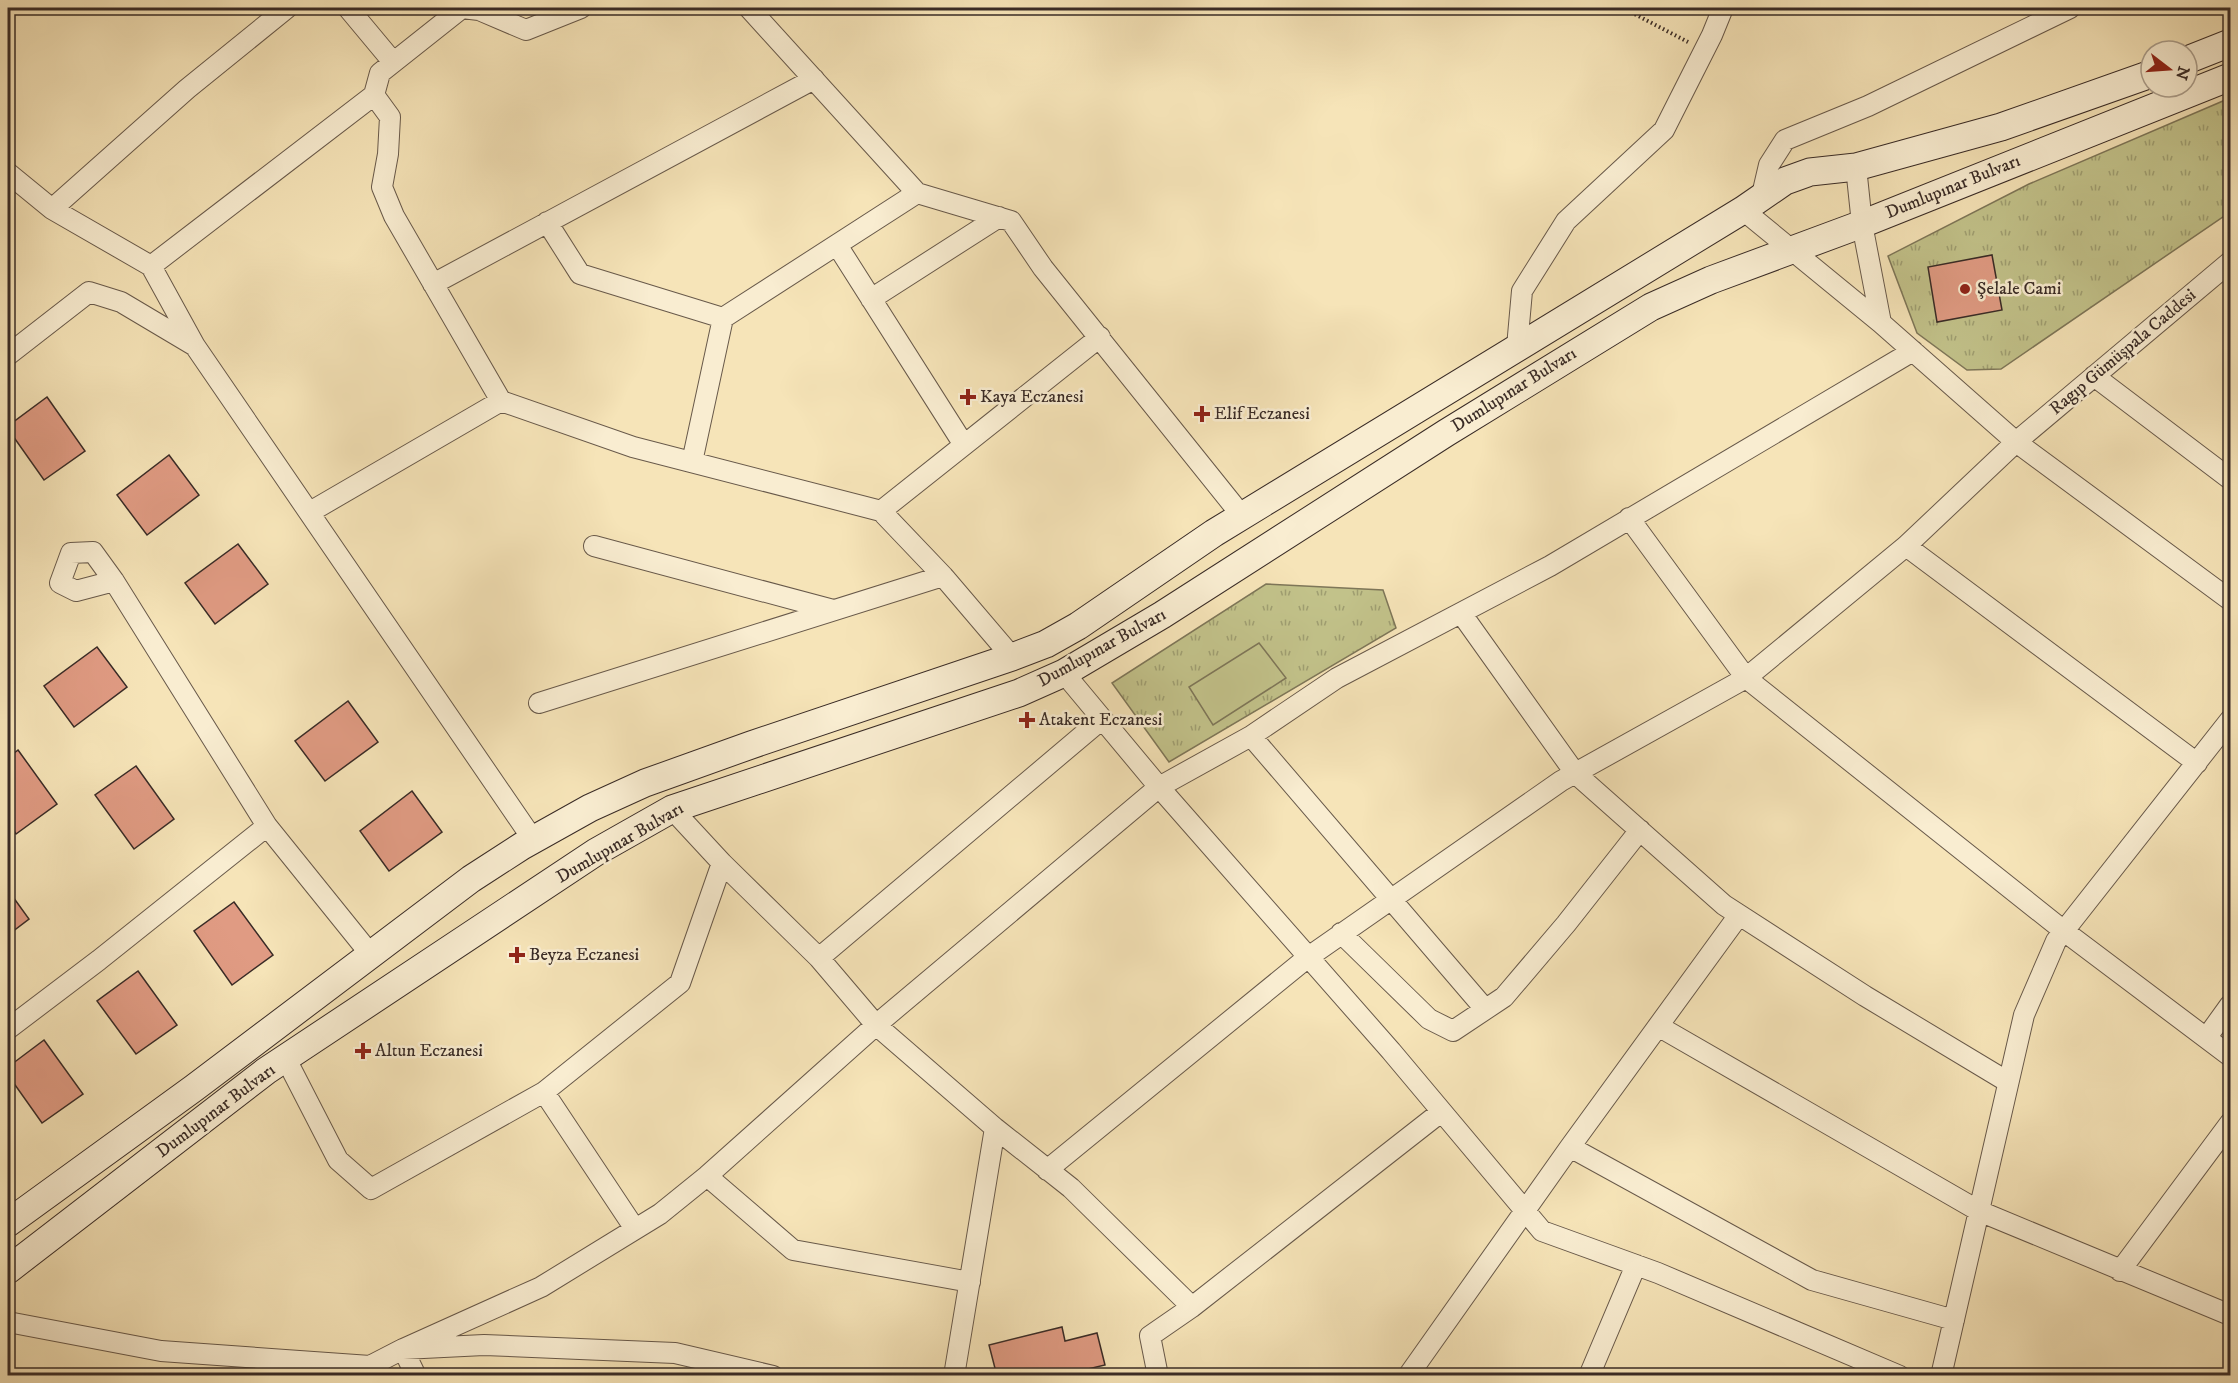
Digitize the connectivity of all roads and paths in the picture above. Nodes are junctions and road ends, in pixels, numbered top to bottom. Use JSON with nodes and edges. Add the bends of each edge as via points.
{"nodes":[{"id":1,"x":287,"y":8,"type":"edge"},
{"id":2,"x":348,"y":8,"type":"edge"},
{"id":3,"x":581,"y":8,"type":"edge"},
{"id":4,"x":749,"y":8,"type":"edge"},
{"id":5,"x":1623,"y":8,"type":"edge"},
{"id":6,"x":1724,"y":8,"type":"edge"},
{"id":7,"x":2070,"y":8,"type":"edge"},
{"id":8,"x":478,"y":9,"type":"edge"},
{"id":9,"x":2230,"y":43,"type":"edge"},
{"id":10,"x":1704,"y":51,"type":"junction"},
{"id":11,"x":2199,"y":55,"type":"edge"},
{"id":12,"x":393,"y":62,"type":"junction"},
{"id":13,"x":2230,"y":77,"type":"edge"},
{"id":14,"x":2139,"y":78,"type":"edge"},
{"id":15,"x":814,"y":79,"type":"junction"},
{"id":16,"x":374,"y":95,"type":"junction"},
{"id":17,"x":1856,"y":167,"type":"junction"},
{"id":18,"x":8,"y":172,"type":"edge"},
{"id":19,"x":917,"y":193,"type":"junction"},
{"id":20,"x":1752,"y":203,"type":"junction"},
{"id":21,"x":52,"y":209,"type":"junction"},
{"id":22,"x":999,"y":217,"type":"junction"},
{"id":23,"x":548,"y":222,"type":"junction"},
{"id":24,"x":1862,"y":224,"type":"junction"},
{"id":25,"x":837,"y":245,"type":"junction"},
{"id":26,"x":1792,"y":249,"type":"junction"},
{"id":27,"x":2230,"y":262,"type":"edge"},
{"id":28,"x":152,"y":266,"type":"junction"},
{"id":29,"x":433,"y":284,"type":"junction"},
{"id":30,"x":871,"y":299,"type":"junction"},
{"id":31,"x":723,"y":318,"type":"junction"},
{"id":32,"x":1881,"y":323,"type":"junction"},
{"id":33,"x":1100,"y":337,"type":"junction"},
{"id":34,"x":195,"y":346,"type":"junction"},
{"id":35,"x":1518,"y":347,"type":"junction"},
{"id":36,"x":1913,"y":351,"type":"junction"},
{"id":37,"x":8,"y":355,"type":"edge"},
{"id":38,"x":2094,"y":376,"type":"junction"},
{"id":39,"x":501,"y":401,"type":"junction"},
{"id":40,"x":2016,"y":442,"type":"junction"},
{"id":41,"x":964,"y":445,"type":"junction"},
{"id":42,"x":692,"y":462,"type":"junction"},
{"id":43,"x":2230,"y":479,"type":"edge"},
{"id":44,"x":881,"y":511,"type":"junction"},
{"id":45,"x":310,"y":512,"type":"junction"},
{"id":46,"x":1242,"y":516,"type":"junction"},
{"id":47,"x":1629,"y":518,"type":"junction"},
{"id":48,"x":594,"y":546,"type":"dead end"},
{"id":49,"x":1906,"y":546,"type":"junction"},
{"id":50,"x":942,"y":576,"type":"junction"},
{"id":51,"x":114,"y":581,"type":"dead end"},
{"id":52,"x":2230,"y":600,"type":"edge"},
{"id":53,"x":833,"y":610,"type":"junction"},
{"id":54,"x":1461,"y":613,"type":"junction"},
{"id":55,"x":1012,"y":657,"type":"junction"},
{"id":56,"x":1064,"y":673,"type":"junction"},
{"id":57,"x":1746,"y":678,"type":"junction"},
{"id":58,"x":539,"y":703,"type":"dead end"},
{"id":59,"x":1102,"y":719,"type":"junction"},
{"id":60,"x":2230,"y":720,"type":"edge"},
{"id":61,"x":1251,"y":736,"type":"junction"},
{"id":62,"x":2197,"y":763,"type":"junction"},
{"id":63,"x":1575,"y":773,"type":"junction"},
{"id":64,"x":1159,"y":787,"type":"junction"},
{"id":65,"x":672,"y":808,"type":"junction"},
{"id":66,"x":267,"y":826,"type":"junction"},
{"id":67,"x":1640,"y":830,"type":"junction"},
{"id":68,"x":534,"y":841,"type":"junction"},
{"id":69,"x":722,"y":863,"type":"junction"},
{"id":70,"x":1390,"y":899,"type":"junction"},
{"id":71,"x":1739,"y":915,"type":"junction"},
{"id":72,"x":2064,"y":931,"type":"junction"},
{"id":73,"x":1341,"y":933,"type":"junction"},
{"id":74,"x":371,"y":955,"type":"junction"},
{"id":75,"x":819,"y":958,"type":"junction"},
{"id":76,"x":1307,"y":958,"type":"junction"},
{"id":77,"x":2230,"y":1005,"type":"edge"},
{"id":78,"x":1485,"y":1009,"type":"junction"},
{"id":79,"x":876,"y":1025,"type":"junction"},
{"id":80,"x":1658,"y":1026,"type":"junction"},
{"id":81,"x":8,"y":1029,"type":"edge"},
{"id":82,"x":2207,"y":1037,"type":"junction"},
{"id":83,"x":2230,"y":1056,"type":"edge"},
{"id":84,"x":286,"y":1059,"type":"junction"},
{"id":85,"x":2008,"y":1082,"type":"junction"},
{"id":86,"x":544,"y":1092,"type":"junction"},
{"id":87,"x":1441,"y":1112,"type":"junction"},
{"id":88,"x":2230,"y":1123,"type":"edge"},
{"id":89,"x":995,"y":1128,"type":"junction"},
{"id":90,"x":1570,"y":1147,"type":"junction"},
{"id":91,"x":1047,"y":1170,"type":"junction"},
{"id":92,"x":707,"y":1176,"type":"junction"},
{"id":93,"x":1524,"y":1211,"type":"junction"},
{"id":94,"x":1979,"y":1211,"type":"junction"},
{"id":95,"x":8,"y":1223,"type":"edge"},
{"id":96,"x":635,"y":1229,"type":"junction"},
{"id":97,"x":1636,"y":1265,"type":"junction"},
{"id":98,"x":8,"y":1270,"type":"edge"},
{"id":99,"x":2120,"y":1271,"type":"junction"},
{"id":100,"x":970,"y":1282,"type":"junction"},
{"id":101,"x":1192,"y":1306,"type":"junction"},
{"id":102,"x":2230,"y":1315,"type":"edge"},
{"id":103,"x":1954,"y":1320,"type":"junction"},
{"id":104,"x":8,"y":1322,"type":"edge"},
{"id":105,"x":403,"y":1349,"type":"junction"},
{"id":106,"x":336,"y":1364,"type":"junction"},
{"id":107,"x":317,"y":1376,"type":"edge"},
{"id":108,"x":416,"y":1376,"type":"edge"},
{"id":109,"x":773,"y":1376,"type":"edge"},
{"id":110,"x":954,"y":1376,"type":"edge"},
{"id":111,"x":1158,"y":1376,"type":"edge"},
{"id":112,"x":1408,"y":1376,"type":"edge"},
{"id":113,"x":1588,"y":1376,"type":"edge"},
{"id":114,"x":1900,"y":1376,"type":"edge"},
{"id":115,"x":1941,"y":1376,"type":"edge"}],
"edges":[{"from":1,"to":21,"type":"street","via":[[187,89]]},
{"from":2,"to":12,"type":"street"},
{"from":3,"to":8,"type":"street","via":[[526,30]]},
{"from":4,"to":15,"type":"street"},
{"from":5,"to":10,"type":"path"},
{"from":6,"to":10,"type":"street"},
{"from":7,"to":20,"type":"street","via":[[1868,106],[1785,140],[1768,165]]},
{"from":8,"to":12,"type":"street","via":[[462,8]]},
{"from":9,"to":11,"type":"main road"},
{"from":10,"to":35,"type":"street","via":[[1664,130],[1566,221],[1522,291]]},
{"from":12,"to":16,"type":"street","via":[[380,73]]},
{"from":13,"to":24,"type":"main road","name":"Dumlupınar Bulvarı"},
{"from":14,"to":17,"type":"main road","name":"Dumlupınar Bulvarı","via":[[2001,127]]},
{"from":15,"to":19,"type":"street"},
{"from":15,"to":23,"type":"street"},
{"from":16,"to":28,"type":"street"},
{"from":16,"to":29,"type":"street","via":[[390,117],[382,187]]},
{"from":17,"to":20,"type":"main road","name":"Dumlupınar Bulvarı","via":[[1810,172],[1785,181]]},
{"from":17,"to":24,"type":"street"},
{"from":18,"to":21,"type":"street"},
{"from":19,"to":22,"type":"street"},
{"from":19,"to":25,"type":"street"},
{"from":20,"to":26,"type":"street"},
{"from":20,"to":35,"type":"main road","name":"Dumlupınar Bulvarı"},
{"from":21,"to":28,"type":"street"},
{"from":22,"to":30,"type":"street"},
{"from":22,"to":33,"type":"street","via":[[1011,221],[1043,268]]},
{"from":23,"to":29,"type":"street"},
{"from":23,"to":31,"type":"street","via":[[580,274]]},
{"from":24,"to":26,"type":"main road","name":"Dumlupınar Bulvarı"},
{"from":24,"to":32,"type":"street"},
{"from":25,"to":30,"type":"street"},
{"from":25,"to":31,"type":"street"},
{"from":26,"to":32,"type":"street"},
{"from":26,"to":56,"type":"main road","name":"Dumlupınar Bulvarı","via":[[1651,307]]},
{"from":27,"to":38,"type":"street","name":"Ragıp Gümüşpala Caddesi"},
{"from":28,"to":34,"type":"street"},
{"from":29,"to":39,"type":"street"},
{"from":30,"to":41,"type":"street"},
{"from":31,"to":42,"type":"street"},
{"from":32,"to":36,"type":"street"},
{"from":33,"to":41,"type":"street"},
{"from":33,"to":46,"type":"street"},
{"from":34,"to":37,"type":"street","via":[[121,302],[88,292]]},
{"from":34,"to":45,"type":"street"},
{"from":35,"to":46,"type":"main road","name":"Dumlupınar Bulvarı"},
{"from":36,"to":40,"type":"street"},
{"from":36,"to":47,"type":"street"},
{"from":38,"to":40,"type":"street","name":"Ragıp Gümüşpala Caddesi"},
{"from":38,"to":43,"type":"street"},
{"from":39,"to":42,"type":"street","via":[[633,447]]},
{"from":39,"to":45,"type":"street"},
{"from":40,"to":49,"type":"street","name":"Ragıp Gümüşpala Caddesi"},
{"from":40,"to":52,"type":"street"},
{"from":41,"to":44,"type":"street"},
{"from":42,"to":44,"type":"street"},
{"from":44,"to":50,"type":"street"},
{"from":45,"to":68,"type":"street"},
{"from":46,"to":55,"type":"main road","name":"Dumlupınar Bulvarı","via":[[1078,626]]},
{"from":47,"to":54,"type":"street"},
{"from":47,"to":57,"type":"street"},
{"from":48,"to":53,"type":"street"},
{"from":49,"to":57,"type":"street","name":"Ragıp Gümüşpala Caddesi"},
{"from":49,"to":62,"type":"street"},
{"from":50,"to":53,"type":"street"},
{"from":50,"to":55,"type":"street"},
{"from":51,"to":66,"type":"street"},
{"from":53,"to":58,"type":"street"},
{"from":54,"to":61,"type":"street","via":[[1337,678]]},
{"from":54,"to":63,"type":"street"},
{"from":55,"to":68,"type":"main road","name":"Dumlupınar Bulvarı","via":[[645,783],[590,808]]},
{"from":56,"to":59,"type":"street"},
{"from":56,"to":65,"type":"main road","name":"Dumlupınar Bulvarı","via":[[1019,693]]},
{"from":57,"to":63,"type":"street","name":"Ragıp Gümüşpala Caddesi"},
{"from":57,"to":72,"type":"street"},
{"from":59,"to":64,"type":"street"},
{"from":59,"to":75,"type":"street"},
{"from":60,"to":62,"type":"street"},
{"from":61,"to":64,"type":"street"},
{"from":61,"to":70,"type":"street"},
{"from":62,"to":72,"type":"street"},
{"from":63,"to":67,"type":"street"},
{"from":63,"to":70,"type":"street","name":"Ragıp Gümüşpala Caddesi"},
{"from":64,"to":76,"type":"street"},
{"from":64,"to":79,"type":"street"},
{"from":65,"to":69,"type":"street"},
{"from":65,"to":84,"type":"main road","name":"Dumlupınar Bulvarı","via":[[596,852]]},
{"from":66,"to":74,"type":"street"},
{"from":66,"to":81,"type":"street"},
{"from":67,"to":71,"type":"street"},
{"from":67,"to":78,"type":"street","via":[[1504,997]]},
{"from":68,"to":74,"type":"main road","name":"Dumlupınar Bulvarı","via":[[471,879]]},
{"from":69,"to":75,"type":"street"},
{"from":69,"to":86,"type":"street","via":[[680,982]]},
{"from":70,"to":73,"type":"street","name":"Ragıp Gümüşpala Caddesi"},
{"from":70,"to":78,"type":"street"},
{"from":71,"to":80,"type":"street"},
{"from":71,"to":85,"type":"street"},
{"from":72,"to":82,"type":"street"},
{"from":72,"to":85,"type":"street","via":[[2024,1016]]},
{"from":73,"to":76,"type":"street","name":"Ragıp Gümüşpala Caddesi"},
{"from":73,"to":78,"type":"street","via":[[1430,1019],[1453,1031]]},
{"from":74,"to":95,"type":"main road","name":"Dumlupınar Bulvarı"},
{"from":75,"to":79,"type":"street"},
{"from":76,"to":87,"type":"street"},
{"from":76,"to":91,"type":"street","name":"Ragıp Gümüşpala Caddesi"},
{"from":77,"to":82,"type":"street"},
{"from":79,"to":89,"type":"street"},
{"from":79,"to":92,"type":"street"},
{"from":80,"to":90,"type":"street"},
{"from":80,"to":94,"type":"street"},
{"from":82,"to":83,"type":"street"},
{"from":84,"to":86,"type":"street","via":[[338,1160],[371,1189]]},
{"from":84,"to":98,"type":"main road","name":"Dumlupınar Bulvarı"},
{"from":85,"to":94,"type":"street"},
{"from":86,"to":96,"type":"street"},
{"from":87,"to":93,"type":"street"},
{"from":87,"to":101,"type":"street"},
{"from":88,"to":99,"type":"street"},
{"from":89,"to":91,"type":"street"},
{"from":89,"to":100,"type":"street"},
{"from":90,"to":93,"type":"street"},
{"from":90,"to":103,"type":"street","via":[[1812,1280]]},
{"from":91,"to":101,"type":"street","via":[[1071,1188]]},
{"from":92,"to":96,"type":"street"},
{"from":92,"to":100,"type":"street","via":[[793,1250]]},
{"from":93,"to":97,"type":"street","via":[[1542,1231]]},
{"from":93,"to":112,"type":"street"},
{"from":94,"to":99,"type":"street"},
{"from":94,"to":103,"type":"street"},
{"from":96,"to":105,"type":"street","via":[[541,1287]]},
{"from":97,"to":113,"type":"street"},
{"from":97,"to":114,"type":"street"},
{"from":99,"to":102,"type":"street"},
{"from":100,"to":110,"type":"street"},
{"from":101,"to":111,"type":"street","via":[[1149,1336]]},
{"from":103,"to":115,"type":"street"},
{"from":104,"to":106,"type":"street","via":[[161,1351]]},
{"from":105,"to":106,"type":"street","via":[[370,1366]]},
{"from":105,"to":108,"type":"street"},
{"from":105,"to":109,"type":"street","via":[[484,1345],[675,1353]]},
{"from":106,"to":107,"type":"street"}]}
